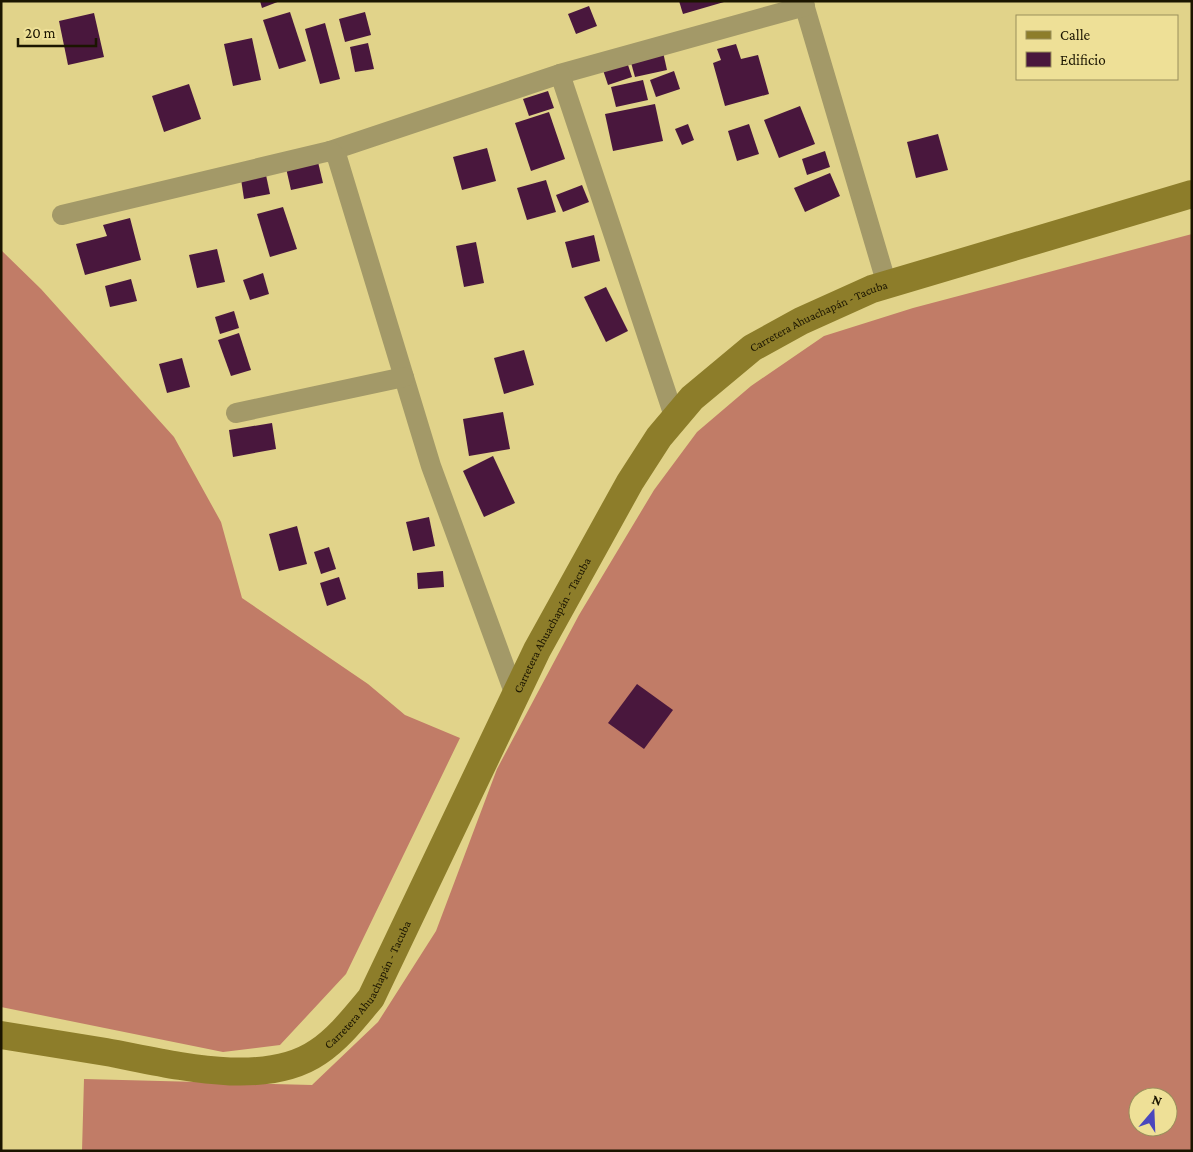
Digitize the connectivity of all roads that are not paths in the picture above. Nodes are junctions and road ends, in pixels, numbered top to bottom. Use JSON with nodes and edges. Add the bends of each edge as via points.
{"nodes":[{"id":1,"x":804,"y":3,"type":"edge"},
{"id":2,"x":560,"y":74,"type":"junction"},
{"id":3,"x":330,"y":150,"type":"junction"},
{"id":4,"x":1192,"y":194,"type":"edge"},
{"id":5,"x":62,"y":215,"type":"dead end"},
{"id":6,"x":887,"y":285,"type":"junction"},
{"id":7,"x":404,"y":377,"type":"junction"},
{"id":8,"x":236,"y":413,"type":"dead end"},
{"id":9,"x":675,"y":419,"type":"junction"},
{"id":10,"x":516,"y":695,"type":"junction"},
{"id":11,"x":1,"y":1035,"type":"edge"}],
"edges":[{"from":1,"to":2,"type":"street"},
{"from":1,"to":6,"type":"street"},
{"from":2,"to":3,"type":"street"},
{"from":2,"to":9,"type":"street"},
{"from":3,"to":5,"type":"street"},
{"from":3,"to":7,"type":"street","via":[[337,157]]},
{"from":4,"to":6,"type":"street","name":"Carretera Ahuachapán - Tacuba"},
{"from":6,"to":9,"type":"street","name":"Carretera Ahuachapán - Tacuba","via":[[801,321],[752,348],[692,398]]},
{"from":7,"to":8,"type":"street"},
{"from":7,"to":10,"type":"street","via":[[431,466]]},
{"from":9,"to":10,"type":"street","name":"Carretera Ahuachapán - Tacuba","via":[[630,482],[537,650]]},
{"from":10,"to":11,"type":"street","name":"Carretera Ahuachapán - Tacuba","via":[[371,998],[317,1053],[277,1069],[252,1072],[201,1069]]}]}
